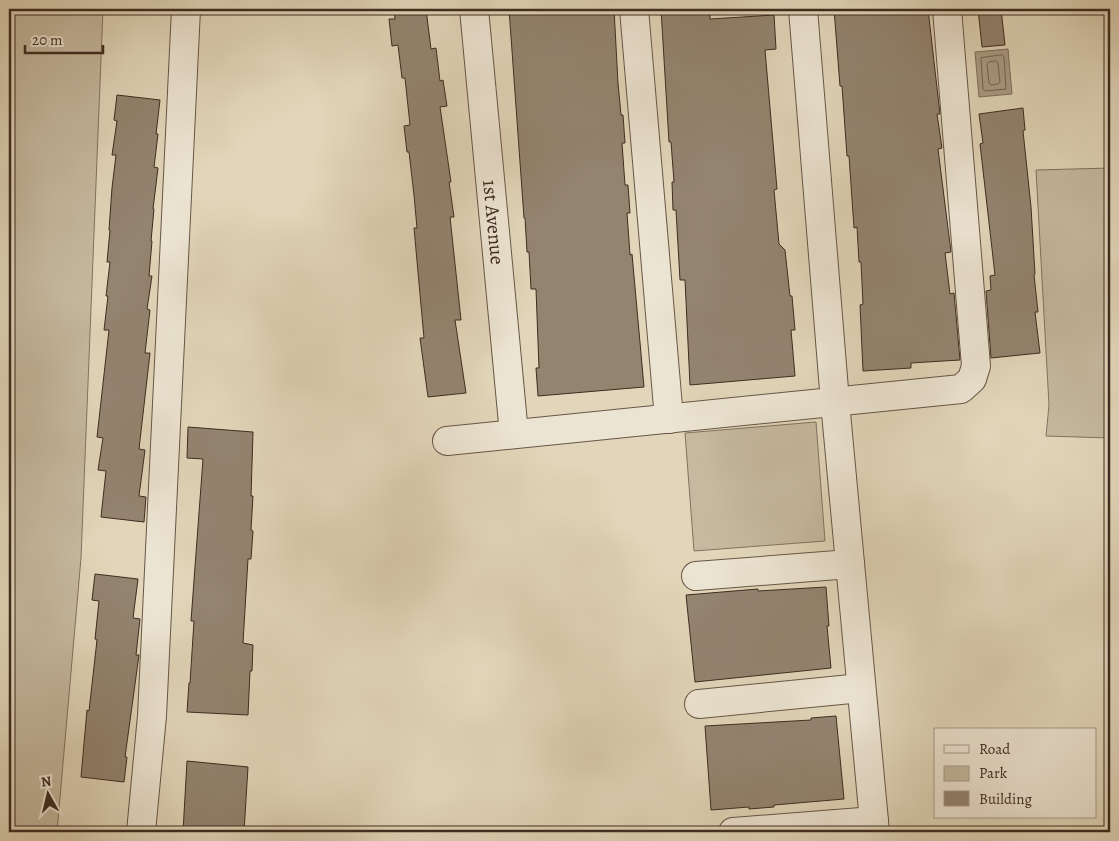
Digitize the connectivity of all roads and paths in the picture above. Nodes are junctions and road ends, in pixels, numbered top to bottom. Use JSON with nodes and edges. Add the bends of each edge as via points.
{"nodes":[{"id":1,"x":186,"y":9,"type":"edge"},
{"id":2,"x":474,"y":9,"type":"edge"},
{"id":3,"x":634,"y":9,"type":"edge"},
{"id":4,"x":803,"y":9,"type":"edge"},
{"id":5,"x":946,"y":9,"type":"edge"},
{"id":6,"x":835,"y":402,"type":"junction"},
{"id":7,"x":669,"y":419,"type":"junction"},
{"id":8,"x":514,"y":434,"type":"junction"},
{"id":9,"x":447,"y":441,"type":"dead end"},
{"id":10,"x":850,"y":564,"type":"junction"},
{"id":11,"x":696,"y":576,"type":"dead end"},
{"id":12,"x":861,"y":688,"type":"junction"},
{"id":13,"x":699,"y":704,"type":"dead end"},
{"id":14,"x":875,"y":827,"type":"edge"},
{"id":15,"x":140,"y":832,"type":"edge"},
{"id":16,"x":733,"y":832,"type":"edge"}],
"edges":[{"from":1,"to":15,"type":"street","via":[[152,716]]},
{"from":2,"to":8,"type":"street","name":"1st Avenue"},
{"from":3,"to":7,"type":"street"},
{"from":4,"to":6,"type":"street"},
{"from":5,"to":6,"type":"street","via":[[976,366],[972,379],[961,389]]},
{"from":6,"to":7,"type":"street"},
{"from":6,"to":10,"type":"street"},
{"from":7,"to":8,"type":"street"},
{"from":8,"to":9,"type":"street"},
{"from":10,"to":11,"type":"street"},
{"from":10,"to":12,"type":"street"},
{"from":12,"to":13,"type":"street"},
{"from":12,"to":14,"type":"street"},
{"from":14,"to":16,"type":"street"}]}
